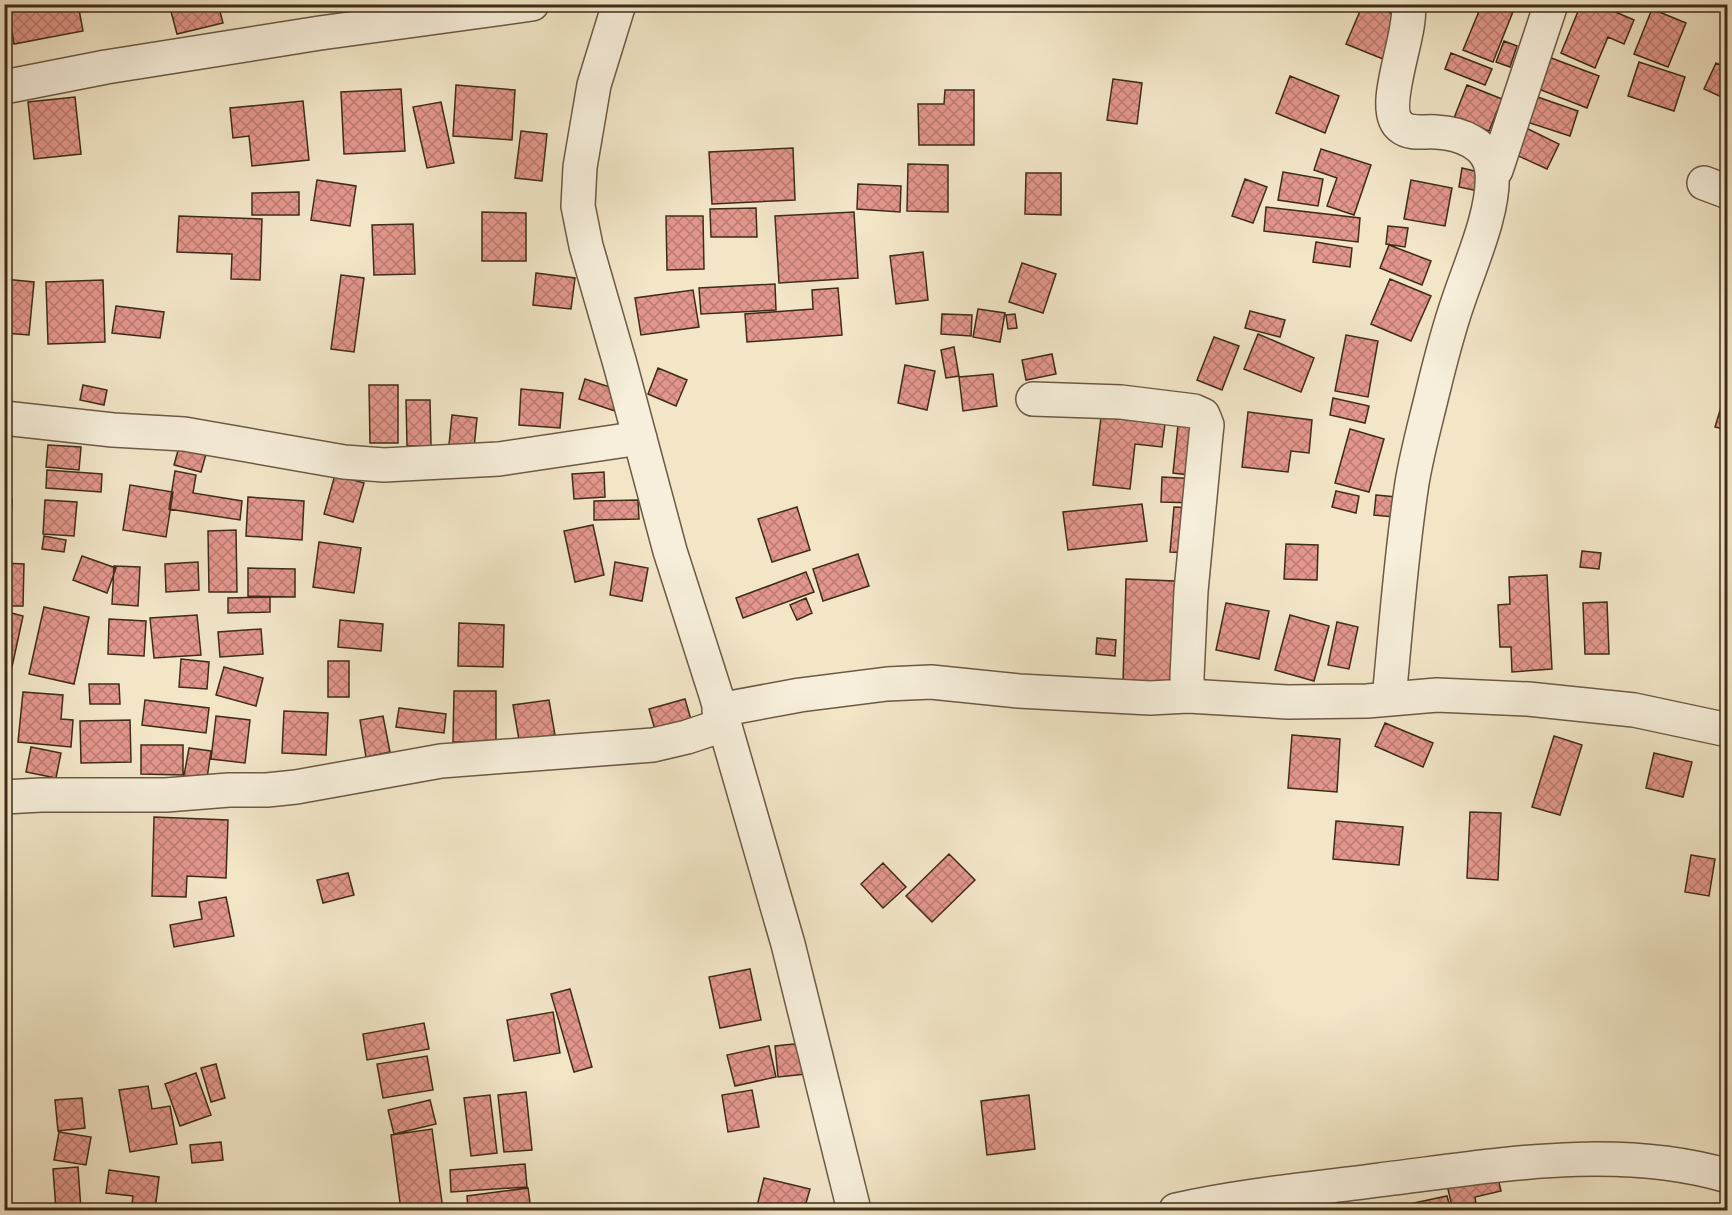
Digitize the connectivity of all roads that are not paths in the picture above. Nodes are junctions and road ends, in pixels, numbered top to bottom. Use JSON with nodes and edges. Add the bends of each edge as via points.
{"nodes":[{"id":1,"x":532,"y":4,"type":"edge"},
{"id":2,"x":619,"y":4,"type":"edge"},
{"id":3,"x":1408,"y":4,"type":"edge"},
{"id":4,"x":1551,"y":4,"type":"edge"},
{"id":5,"x":4,"y":87,"type":"edge"},
{"id":6,"x":1492,"y":170,"type":"junction"},
{"id":7,"x":1033,"y":399,"type":"dead end"},
{"id":8,"x":4,"y":418,"type":"edge"},
{"id":9,"x":640,"y":438,"type":"junction"},
{"id":10,"x":1188,"y":696,"type":"junction"},
{"id":11,"x":1389,"y":699,"type":"junction"},
{"id":12,"x":721,"y":717,"type":"junction"},
{"id":13,"x":1728,"y":730,"type":"edge"},
{"id":14,"x":4,"y":797,"type":"edge"},
{"id":15,"x":1728,"y":1176,"type":"edge"},
{"id":16,"x":854,"y":1210,"type":"edge"},
{"id":17,"x":1176,"y":1210,"type":"edge"}],
"edges":[{"from":1,"to":5,"type":"street","via":[[320,33]]},
{"from":2,"to":9,"type":"street","via":[[594,85],[580,167],[578,206]]},
{"from":3,"to":6,"type":"street","via":[[1410,17],[1393,97],[1395,121],[1414,133],[1455,134],[1468,139],[1482,149]]},
{"from":4,"to":6,"type":"street","via":[[1496,171]]},
{"from":6,"to":11,"type":"street","via":[[1488,213],[1451,321],[1412,481]]},
{"from":7,"to":10,"type":"street","via":[[1121,402],[1203,415],[1207,425],[1191,591]]},
{"from":8,"to":9,"type":"street","via":[[184,434],[344,462],[384,465],[499,459]]},
{"from":9,"to":12,"type":"street"},
{"from":10,"to":11,"type":"street","via":[[1288,702]]},
{"from":10,"to":12,"type":"street","via":[[1150,698],[1018,691],[931,682],[811,694]]},
{"from":11,"to":13,"type":"street","via":[[1437,695],[1528,699],[1634,710]]},
{"from":12,"to":14,"type":"street","via":[[687,737],[653,745],[441,761],[296,787],[166,795]]},
{"from":12,"to":16,"type":"street","via":[[788,944]]},
{"from":15,"to":17,"type":"street","via":[[1699,1167],[1611,1158],[1437,1173],[1221,1200]]}]}
